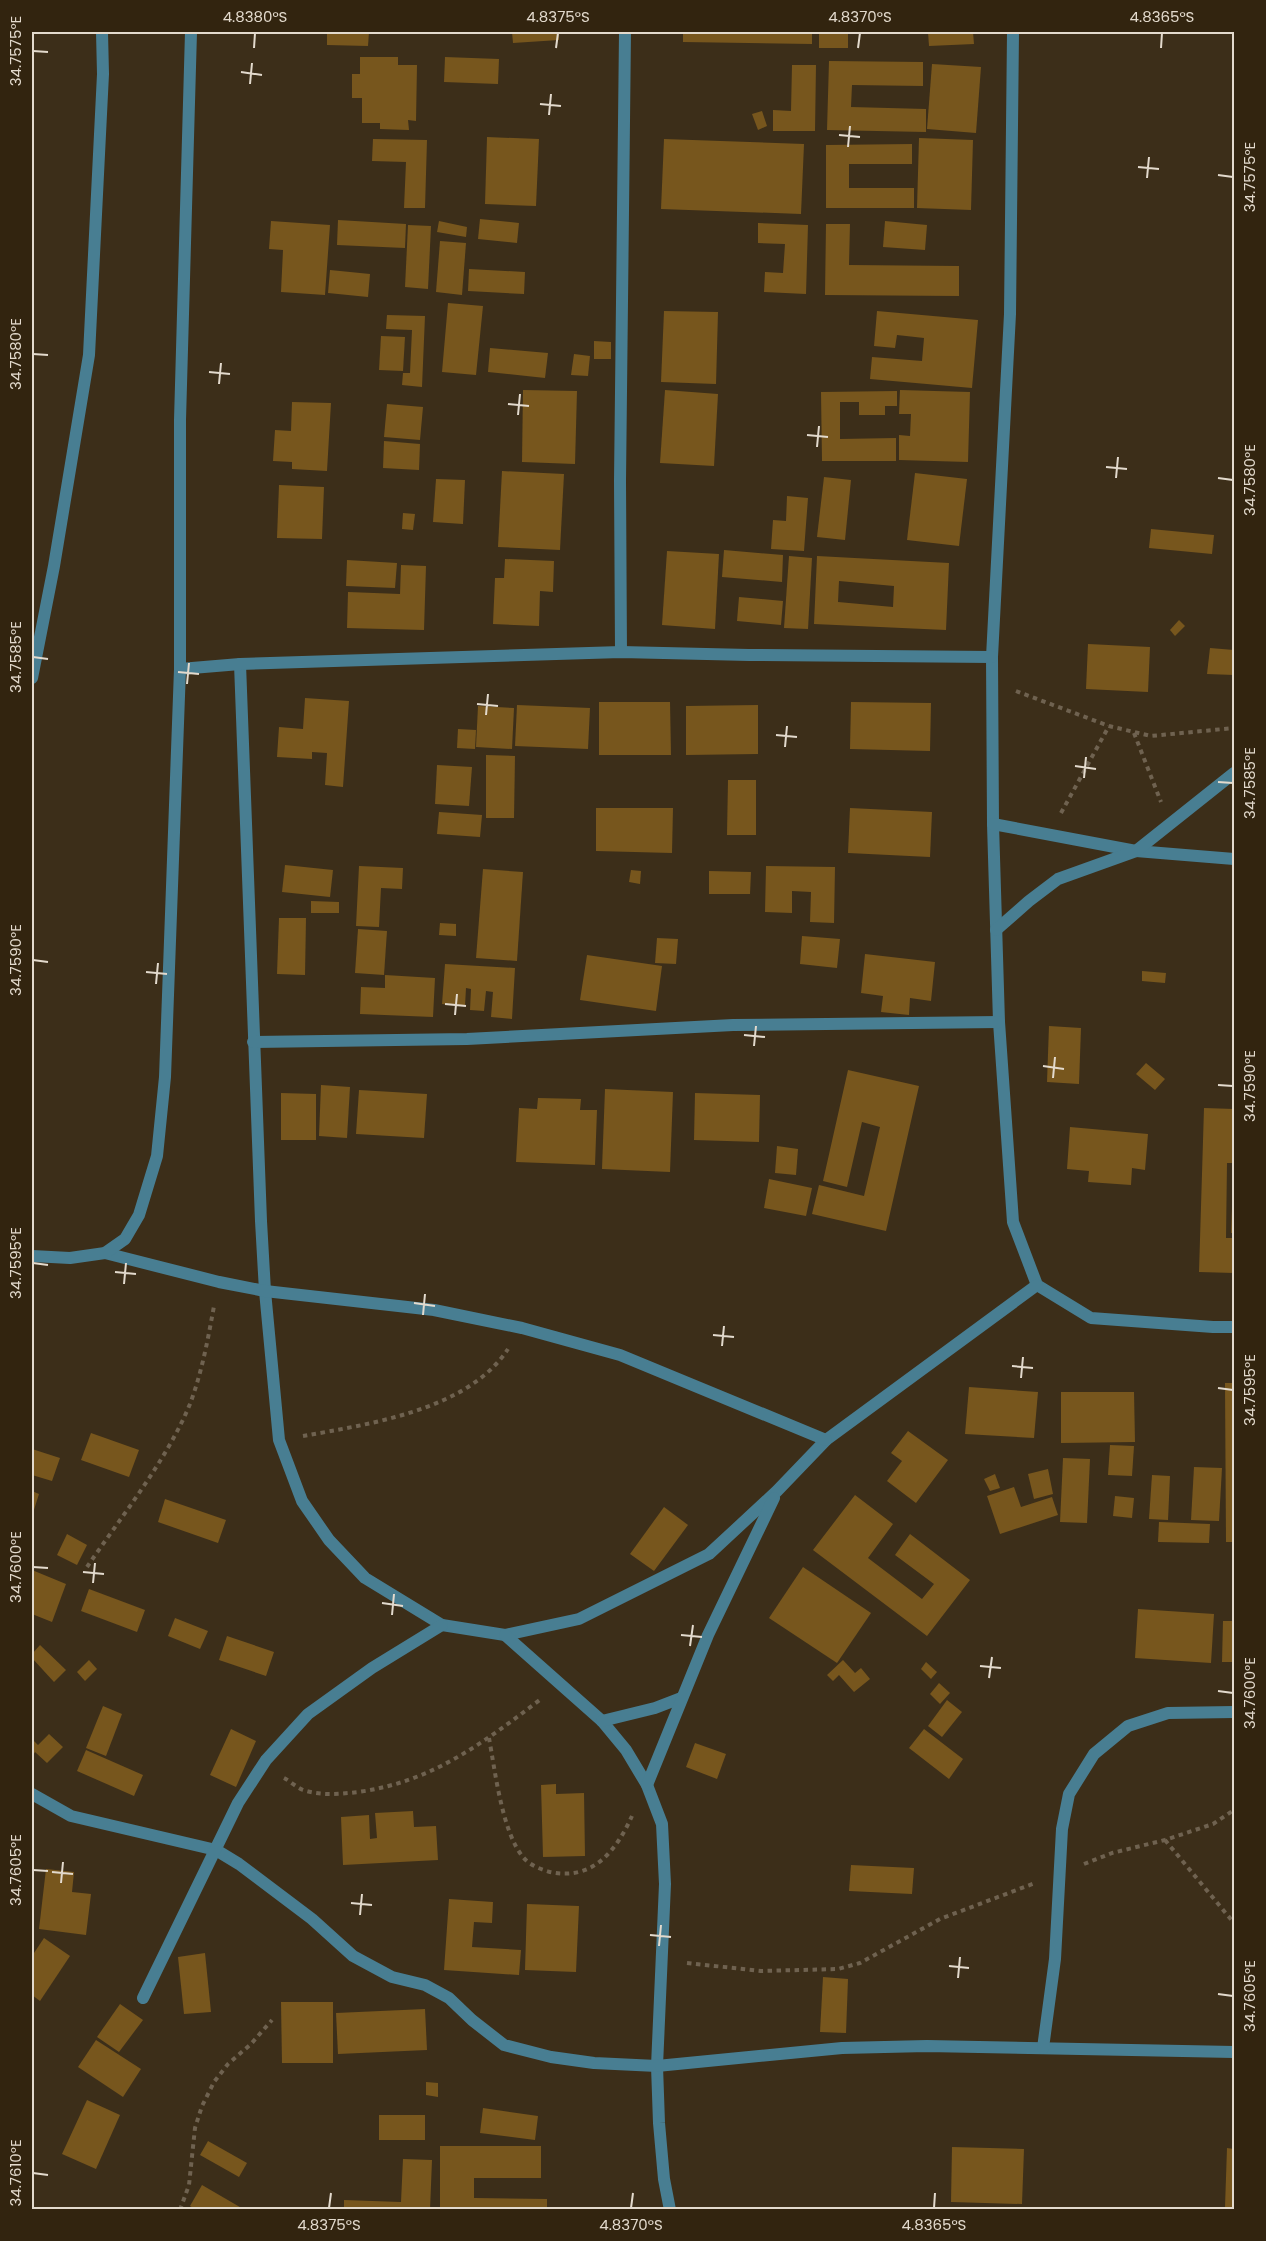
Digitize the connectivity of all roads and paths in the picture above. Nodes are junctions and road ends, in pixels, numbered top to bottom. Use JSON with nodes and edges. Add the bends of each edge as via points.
{"nodes":[{"id":1,"x":102,"y":32,"type":"edge"},
{"id":2,"x":191,"y":32,"type":"edge"},
{"id":3,"x":625,"y":32,"type":"edge"},
{"id":4,"x":1013,"y":32,"type":"edge"},
{"id":5,"x":621,"y":652,"type":"junction"},
{"id":6,"x":992,"y":657,"type":"junction"},
{"id":7,"x":240,"y":664,"type":"junction"},
{"id":8,"x":180,"y":669,"type":"junction"},
{"id":9,"x":32,"y":678,"type":"edge"},
{"id":10,"x":992,"y":683,"type":"junction"},
{"id":11,"x":1109,"y":726,"type":"junction"},
{"id":12,"x":1234,"y":728,"type":"edge"},
{"id":13,"x":1134,"y":733,"type":"junction"},
{"id":14,"x":1234,"y":773,"type":"edge"},
{"id":15,"x":993,"y":824,"type":"junction"},
{"id":16,"x":1168,"y":825,"type":"junction"},
{"id":17,"x":1048,"y":834,"type":"junction"},
{"id":18,"x":1136,"y":851,"type":"junction"},
{"id":19,"x":1234,"y":859,"type":"edge"},
{"id":20,"x":996,"y":930,"type":"junction"},
{"id":21,"x":999,"y":1022,"type":"junction"},
{"id":22,"x":254,"y":1042,"type":"junction"},
{"id":23,"x":105,"y":1253,"type":"junction"},
{"id":24,"x":32,"y":1256,"type":"edge"},
{"id":25,"x":219,"y":1282,"type":"junction"},
{"id":26,"x":1037,"y":1285,"type":"junction"},
{"id":27,"x":265,"y":1291,"type":"junction"},
{"id":28,"x":1234,"y":1327,"type":"edge"},
{"id":29,"x":522,"y":1328,"type":"junction"},
{"id":30,"x":279,"y":1440,"type":"junction"},
{"id":31,"x":826,"y":1440,"type":"junction"},
{"id":32,"x":777,"y":1491,"type":"junction"},
{"id":33,"x":87,"y":1567,"type":"dead end"},
{"id":34,"x":442,"y":1625,"type":"junction"},
{"id":35,"x":506,"y":1635,"type":"junction"},
{"id":36,"x":560,"y":1684,"type":"junction"},
{"id":37,"x":681,"y":1698,"type":"junction"},
{"id":38,"x":1234,"y":1713,"type":"edge"},
{"id":39,"x":602,"y":1721,"type":"junction"},
{"id":40,"x":489,"y":1738,"type":"junction"},
{"id":41,"x":266,"y":1760,"type":"junction"},
{"id":42,"x":647,"y":1785,"type":"junction"},
{"id":43,"x":32,"y":1794,"type":"edge"},
{"id":44,"x":1234,"y":1810,"type":"edge"},
{"id":45,"x":1165,"y":1840,"type":"junction"},
{"id":46,"x":216,"y":1850,"type":"junction"},
{"id":47,"x":1060,"y":1874,"type":"junction"},
{"id":48,"x":1234,"y":1923,"type":"edge"},
{"id":49,"x":663,"y":1959,"type":"junction"},
{"id":50,"x":143,"y":1998,"type":"dead end"},
{"id":51,"x":272,"y":2020,"type":"dead end"},
{"id":52,"x":1043,"y":2048,"type":"junction"},
{"id":53,"x":1234,"y":2052,"type":"edge"},
{"id":54,"x":657,"y":2066,"type":"junction"},
{"id":55,"x":180,"y":2210,"type":"edge"},
{"id":56,"x":670,"y":2210,"type":"edge"}],
"edges":[{"from":1,"to":9,"type":"street","via":[[89,355]]},
{"from":2,"to":8,"type":"street","via":[[180,420]]},
{"from":3,"to":5,"type":"street"},
{"from":4,"to":6,"type":"street","via":[[1010,314]]},
{"from":5,"to":6,"type":"street"},
{"from":5,"to":7,"type":"street"},
{"from":6,"to":10,"type":"street"},
{"from":7,"to":8,"type":"street"},
{"from":7,"to":22,"type":"street"},
{"from":8,"to":23,"type":"street","via":[[165,1077],[157,1156],[139,1215],[125,1239]]},
{"from":10,"to":11,"type":"path"},
{"from":10,"to":15,"type":"street"},
{"from":11,"to":13,"type":"path"},
{"from":11,"to":17,"type":"path"},
{"from":12,"to":13,"type":"path","via":[[1151,736]]},
{"from":13,"to":16,"type":"path"},
{"from":14,"to":16,"type":"street"},
{"from":15,"to":17,"type":"street"},
{"from":15,"to":20,"type":"street"},
{"from":16,"to":18,"type":"street"},
{"from":17,"to":18,"type":"street"},
{"from":18,"to":19,"type":"street"},
{"from":18,"to":20,"type":"street","via":[[1058,879]]},
{"from":20,"to":21,"type":"street"},
{"from":21,"to":22,"type":"street","via":[[734,1025],[467,1039]]},
{"from":21,"to":26,"type":"street","via":[[1013,1222]]},
{"from":22,"to":27,"type":"street"},
{"from":23,"to":24,"type":"street","via":[[70,1258]]},
{"from":23,"to":25,"type":"street"},
{"from":25,"to":27,"type":"street"},
{"from":25,"to":33,"type":"path","via":[[203,1363],[189,1405],[165,1450]]},
{"from":26,"to":28,"type":"street","via":[[1091,1318]]},
{"from":26,"to":31,"type":"street"},
{"from":27,"to":29,"type":"street","via":[[434,1310]]},
{"from":27,"to":30,"type":"street"},
{"from":29,"to":30,"type":"path","via":[[500,1361],[466,1388],[419,1411]]},
{"from":29,"to":31,"type":"street","via":[[620,1355]]},
{"from":30,"to":34,"type":"street","via":[[302,1502],[329,1540],[365,1578]]},
{"from":31,"to":32,"type":"street"},
{"from":32,"to":35,"type":"street","via":[[709,1554],[579,1618]]},
{"from":32,"to":37,"type":"street"},
{"from":34,"to":35,"type":"street"},
{"from":34,"to":41,"type":"street","via":[[308,1714]]},
{"from":35,"to":36,"type":"street"},
{"from":36,"to":39,"type":"street"},
{"from":36,"to":40,"type":"path"},
{"from":37,"to":39,"type":"street"},
{"from":37,"to":42,"type":"street"},
{"from":38,"to":47,"type":"street","via":[[1168,1713],[1128,1726],[1094,1754],[1069,1794],[1062,1829]]},
{"from":39,"to":42,"type":"street"},
{"from":40,"to":41,"type":"path","via":[[457,1759],[413,1779],[336,1795],[302,1790]]},
{"from":40,"to":42,"type":"path","via":[[510,1831],[523,1857],[539,1869],[564,1875],[590,1870],[607,1856],[626,1829]]},
{"from":41,"to":46,"type":"street","via":[[238,1803]]},
{"from":42,"to":49,"type":"street","via":[[662,1824]]},
{"from":43,"to":46,"type":"street","via":[[71,1816]]},
{"from":44,"to":45,"type":"path","via":[[1214,1824]]},
{"from":45,"to":47,"type":"path","via":[[1112,1853]]},
{"from":45,"to":48,"type":"path"},
{"from":46,"to":50,"type":"street"},
{"from":46,"to":54,"type":"street","via":[[312,1919],[353,1956],[392,1977],[425,1985],[449,1998],[504,2045],[594,2063]]},
{"from":47,"to":49,"type":"path","via":[[940,1919],[860,1963],[838,1969],[761,1971]]},
{"from":47,"to":52,"type":"street","via":[[1055,1959]]},
{"from":49,"to":54,"type":"street"},
{"from":51,"to":55,"type":"path","via":[[228,2064],[202,2106],[195,2128],[189,2185]]},
{"from":52,"to":53,"type":"street"},
{"from":52,"to":54,"type":"street","via":[[842,2048]]},
{"from":54,"to":56,"type":"street","via":[[658,2123]]}]}
